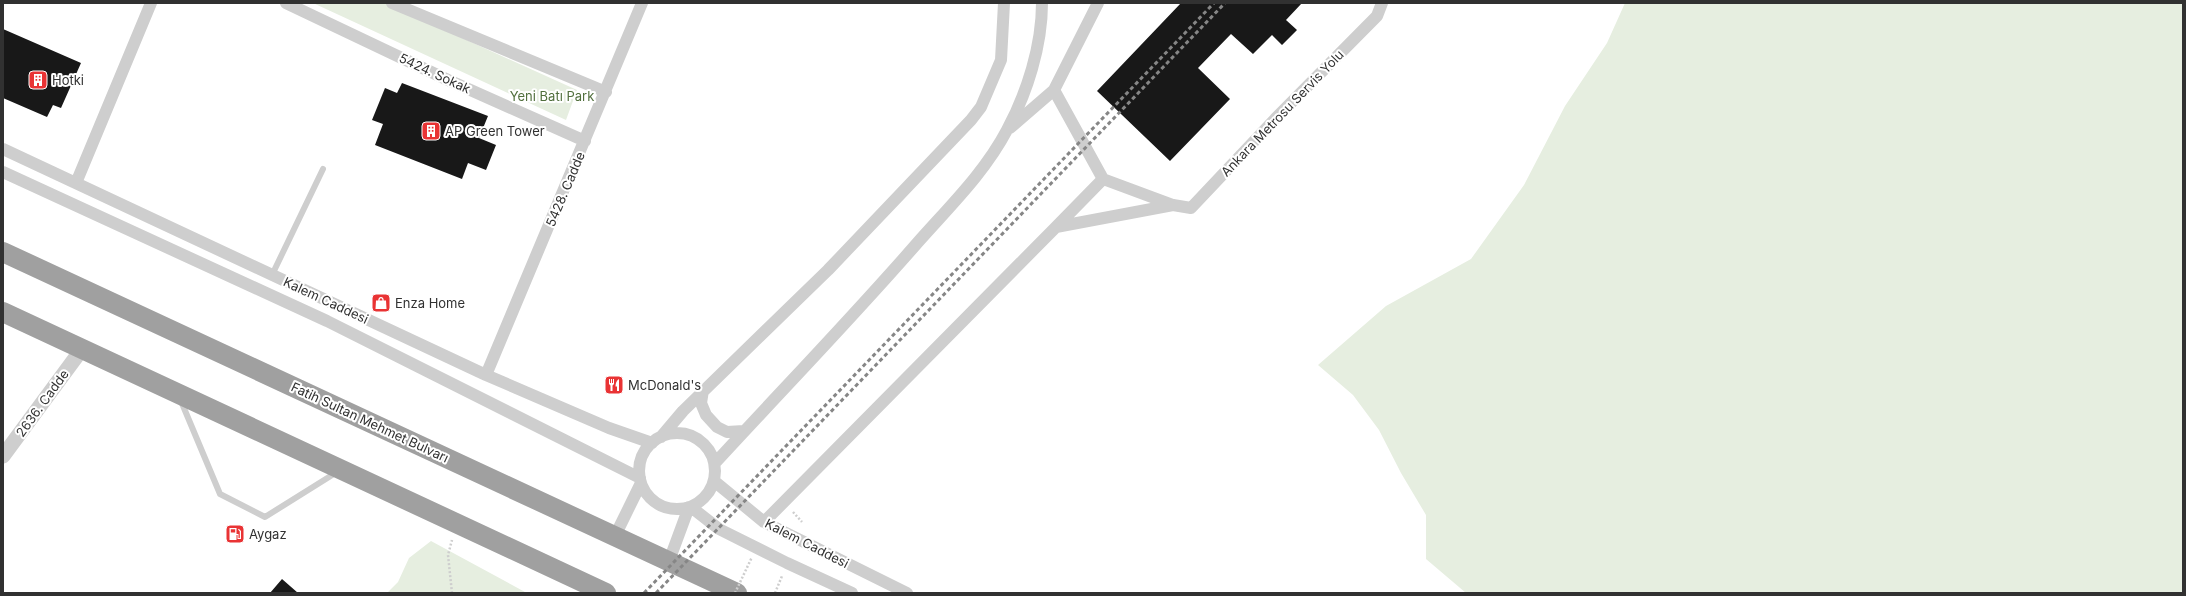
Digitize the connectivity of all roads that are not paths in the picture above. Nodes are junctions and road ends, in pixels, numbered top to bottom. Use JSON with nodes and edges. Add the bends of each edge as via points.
{"nodes":[{"id":1,"x":151,"y":3,"type":"edge"},
{"id":2,"x":286,"y":3,"type":"edge"},
{"id":3,"x":392,"y":3,"type":"edge"},
{"id":4,"x":642,"y":3,"type":"edge"},
{"id":5,"x":1004,"y":3,"type":"edge"},
{"id":6,"x":1042,"y":3,"type":"edge"},
{"id":7,"x":1098,"y":3,"type":"edge"},
{"id":8,"x":1382,"y":3,"type":"edge"},
{"id":9,"x":1054,"y":90,"type":"junction"},
{"id":10,"x":606,"y":92,"type":"junction"},
{"id":11,"x":1007,"y":130,"type":"junction"},
{"id":12,"x":585,"y":140,"type":"junction"},
{"id":13,"x":3,"y":150,"type":"edge"},
{"id":14,"x":324,"y":169,"type":"dead end"},
{"id":15,"x":3,"y":172,"type":"edge"},
{"id":16,"x":1103,"y":179,"type":"junction"},
{"id":17,"x":76,"y":183,"type":"junction"},
{"id":18,"x":1173,"y":205,"type":"junction"},
{"id":19,"x":1056,"y":227,"type":"junction"},
{"id":20,"x":3,"y":252,"type":"edge"},
{"id":21,"x":272,"y":275,"type":"junction"},
{"id":22,"x":3,"y":312,"type":"edge"},
{"id":23,"x":82,"y":349,"type":"junction"},
{"id":24,"x":486,"y":375,"type":"junction"},
{"id":25,"x":703,"y":390,"type":"junction"},
{"id":26,"x":179,"y":396,"type":"junction"},
{"id":27,"x":744,"y":431,"type":"junction"},
{"id":28,"x":657,"y":440,"type":"junction"},
{"id":29,"x":3,"y":456,"type":"edge"},
{"id":30,"x":715,"y":463,"type":"junction"},
{"id":31,"x":342,"y":469,"type":"junction"},
{"id":32,"x":640,"y":480,"type":"junction"},
{"id":33,"x":714,"y":481,"type":"junction"},
{"id":34,"x":690,"y":507,"type":"junction"},
{"id":35,"x":764,"y":522,"type":"junction"},
{"id":36,"x":614,"y":536,"type":"junction"},
{"id":37,"x":669,"y":561,"type":"junction"},
{"id":38,"x":606,"y":593,"type":"edge"},
{"id":39,"x":736,"y":593,"type":"edge"},
{"id":40,"x":852,"y":593,"type":"edge"},
{"id":41,"x":907,"y":593,"type":"edge"}],
"edges":[{"from":1,"to":17,"type":"street"},
{"from":2,"to":12,"type":"street","name":"5424. Sokak","via":[[448,80]]},
{"from":3,"to":10,"type":"street"},
{"from":4,"to":10,"type":"street","name":"5428. Cadde"},
{"from":5,"to":25,"type":"street","via":[[1001,60],[980,107],[971,120],[828,270]]},
{"from":6,"to":11,"type":"street","via":[[1031,71]]},
{"from":7,"to":9,"type":"street"},
{"from":8,"to":18,"type":"street","name":"Ankara Metrosu Servis Yolu","via":[[1377,16],[1190,208]]},
{"from":9,"to":11,"type":"street"},
{"from":9,"to":16,"type":"street"},
{"from":10,"to":12,"type":"street","name":"5428. Cadde"},
{"from":11,"to":27,"type":"street","via":[[977,176]]},
{"from":12,"to":24,"type":"street","name":"5428. Cadde"},
{"from":13,"to":17,"type":"street","name":"Kalem Caddesi"},
{"from":14,"to":21,"type":"lane"},
{"from":15,"to":32,"type":"street","name":"Kalem Caddesi","via":[[327,321]]},
{"from":16,"to":18,"type":"street"},
{"from":16,"to":19,"type":"street"},
{"from":17,"to":21,"type":"street","name":"Kalem Caddesi"},
{"from":18,"to":19,"type":"street"},
{"from":19,"to":35,"type":"street"},
{"from":20,"to":36,"type":"highway","name":"Fatih Sultan Mehmet Bulvarı"},
{"from":21,"to":24,"type":"street","name":"Kalem Caddesi"},
{"from":22,"to":23,"type":"highway"},
{"from":23,"to":26,"type":"highway"},
{"from":23,"to":29,"type":"street","name":"2636. Cadde"},
{"from":24,"to":28,"type":"street","name":"Kalem Caddesi","via":[[602,426]]},
{"from":25,"to":27,"type":"street","via":[[701,403],[706,415],[716,427],[728,432]]},
{"from":25,"to":28,"type":"street"},
{"from":26,"to":31,"type":"highway"},
{"from":26,"to":31,"type":"lane","via":[[220,494],[265,517]]},
{"from":27,"to":30,"type":"street"},
{"from":28,"to":30,"type":"street","via":[[672,434],[694,437],[711,452]]},
{"from":28,"to":32,"type":"street","via":[[647,448],[640,462]]},
{"from":30,"to":33,"type":"street"},
{"from":31,"to":38,"type":"highway"},
{"from":32,"to":34,"type":"street","via":[[649,497],[662,507],[673,510]]},
{"from":32,"to":36,"type":"street"},
{"from":33,"to":34,"type":"street","via":[[703,500]]},
{"from":33,"to":35,"type":"street","name":"Kalem Caddesi"},
{"from":34,"to":37,"type":"street"},
{"from":34,"to":40,"type":"street","name":"Kalem Caddesi","via":[[720,529]]},
{"from":35,"to":41,"type":"street","name":"Kalem Caddesi"},
{"from":36,"to":37,"type":"highway","name":"Fatih Sultan Mehmet Bulvarı"},
{"from":37,"to":39,"type":"highway","name":"Fatih Sultan Mehmet Bulvarı"}]}
